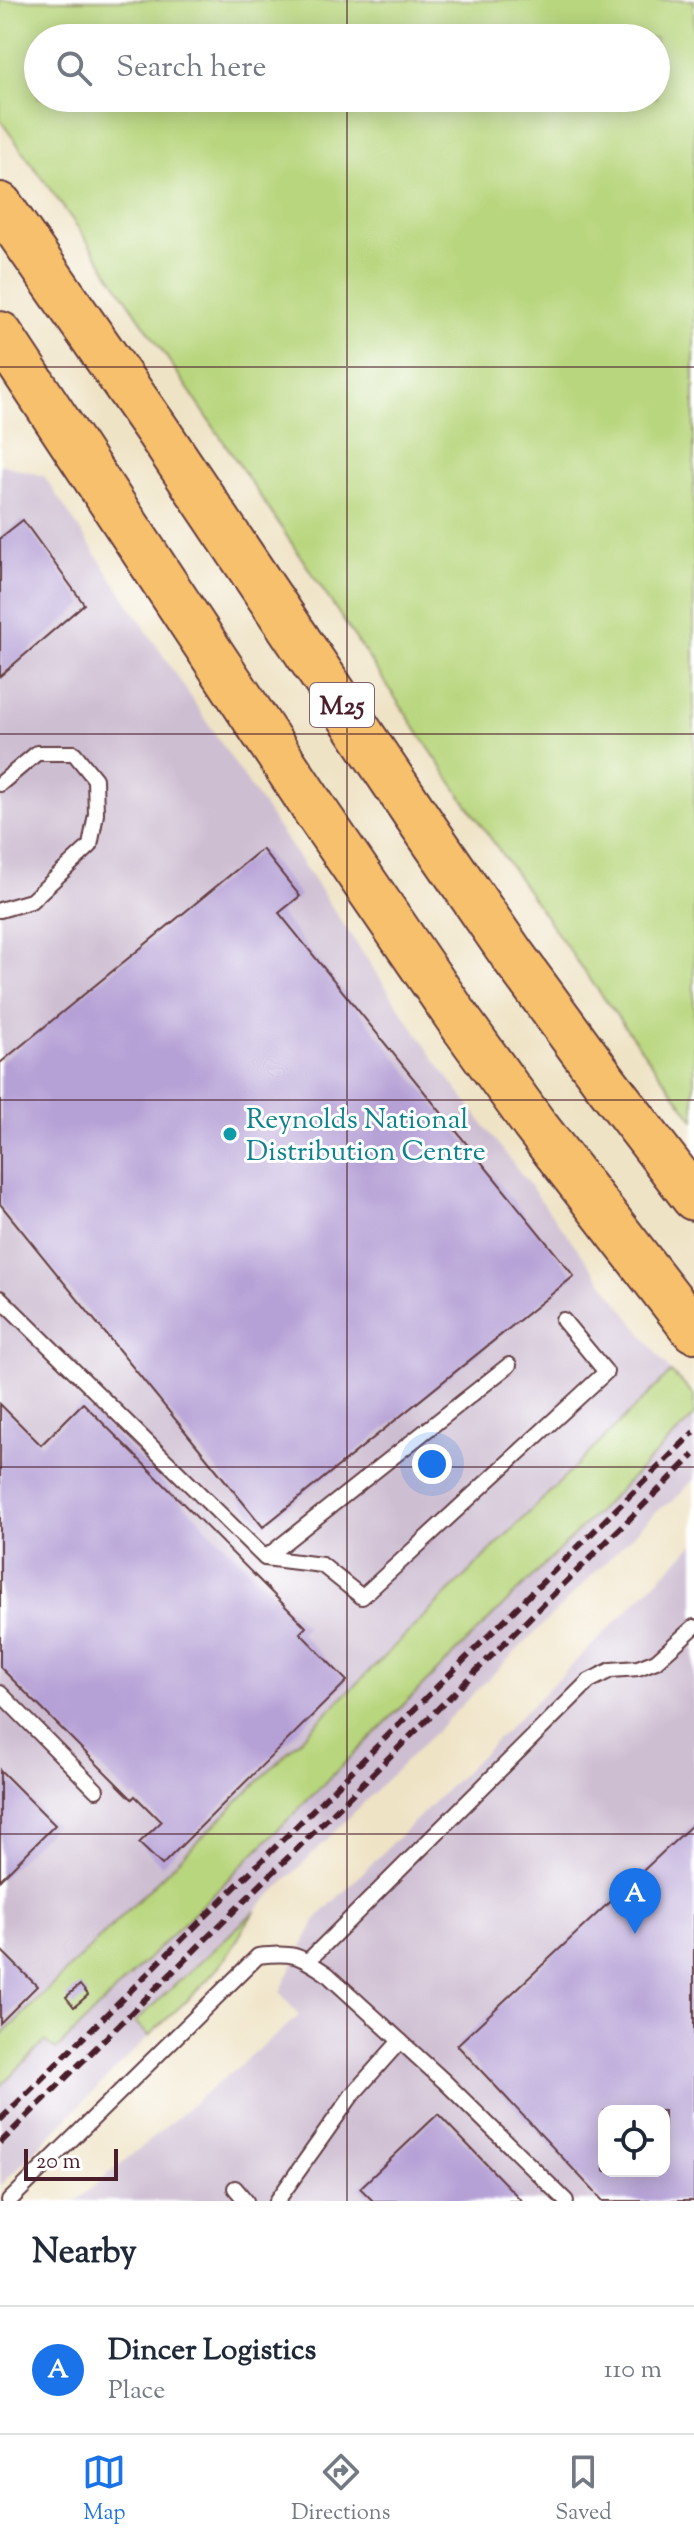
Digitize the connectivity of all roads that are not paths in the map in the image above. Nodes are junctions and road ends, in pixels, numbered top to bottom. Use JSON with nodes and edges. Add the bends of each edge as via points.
{"nodes":[{"id":1,"x":0,"y":205,"type":"edge"},
{"id":2,"x":0,"y":334,"type":"edge"},
{"id":3,"x":0,"y":784,"type":"edge"},
{"id":4,"x":0,"y":910,"type":"edge"},
{"id":5,"x":694,"y":1198,"type":"edge"},
{"id":6,"x":0,"y":1298,"type":"edge"},
{"id":7,"x":563,"y":1320,"type":"dead end"},
{"id":8,"x":686,"y":1320,"type":"edge"},
{"id":9,"x":509,"y":1365,"type":"dead end"},
{"id":10,"x":265,"y":1558,"type":"junction"},
{"id":11,"x":694,"y":1627,"type":"edge"},
{"id":12,"x":0,"y":1693,"type":"edge"},
{"id":13,"x":96,"y":1790,"type":"dead end"},
{"id":14,"x":308,"y":1961,"type":"junction"},
{"id":15,"x":400,"y":2041,"type":"junction"},
{"id":16,"x":235,"y":2188,"type":"dead end"},
{"id":17,"x":9,"y":2201,"type":"edge"},
{"id":18,"x":246,"y":2201,"type":"edge"},
{"id":19,"x":277,"y":2201,"type":"edge"},
{"id":20,"x":566,"y":2201,"type":"edge"}],
"edges":[{"from":1,"to":5,"type":"highway","number":"M25","via":[[496,932]]},
{"from":2,"to":8,"type":"highway","number":"M25","via":[[390,921],[534,1124]]},
{"from":3,"to":4,"type":"lane","via":[[37,753],[74,753],[95,779],[96,814],[90,846],[31,901]]},
{"from":6,"to":10,"type":"lane"},
{"from":7,"to":10,"type":"lane","via":[[606,1372],[362,1597],[322,1565]]},
{"from":9,"to":10,"type":"lane"},
{"from":11,"to":14,"type":"lane","via":[[656,1661],[611,1670],[589,1681]]},
{"from":12,"to":13,"type":"lane"},
{"from":14,"to":15,"type":"lane"},
{"from":14,"to":17,"type":"lane","via":[[288,1952],[258,1956]]},
{"from":15,"to":19,"type":"lane","via":[[352,2095]]},
{"from":15,"to":20,"type":"lane"},
{"from":16,"to":18,"type":"lane"}]}
